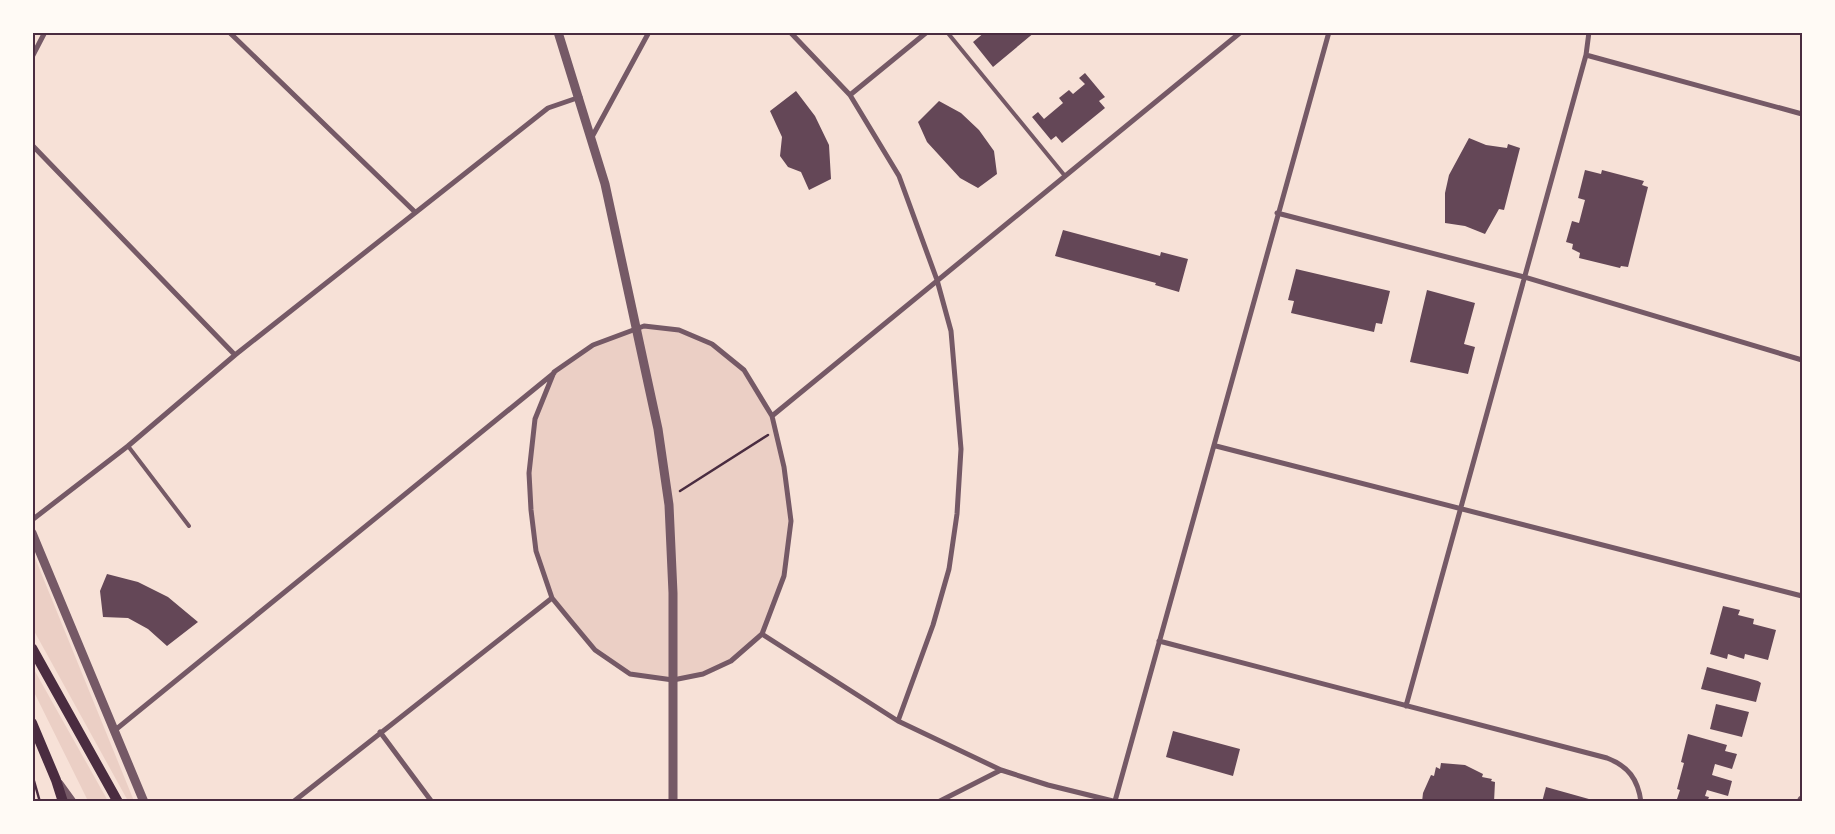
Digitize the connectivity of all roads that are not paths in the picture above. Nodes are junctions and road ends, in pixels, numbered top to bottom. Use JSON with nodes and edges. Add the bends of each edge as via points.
{"nodes":[{"id":1,"x":45,"y":32,"type":"edge"},
{"id":2,"x":229,"y":32,"type":"edge"},
{"id":3,"x":558,"y":32,"type":"edge"},
{"id":4,"x":649,"y":32,"type":"edge"},
{"id":5,"x":790,"y":32,"type":"edge"},
{"id":6,"x":927,"y":32,"type":"edge"},
{"id":7,"x":947,"y":32,"type":"edge"},
{"id":8,"x":1329,"y":32,"type":"edge"},
{"id":9,"x":1589,"y":32,"type":"edge"},
{"id":10,"x":1238,"y":34,"type":"edge"},
{"id":11,"x":1586,"y":55,"type":"junction"},
{"id":12,"x":32,"y":57,"type":"edge"},
{"id":13,"x":850,"y":95,"type":"junction"},
{"id":14,"x":580,"y":97,"type":"junction"},
{"id":15,"x":1802,"y":114,"type":"edge"},
{"id":16,"x":592,"y":137,"type":"junction"},
{"id":17,"x":32,"y":145,"type":"edge"},
{"id":18,"x":1065,"y":176,"type":"junction"},
{"id":19,"x":415,"y":212,"type":"junction"},
{"id":20,"x":1277,"y":212,"type":"junction"},
{"id":21,"x":1524,"y":277,"type":"junction"},
{"id":22,"x":937,"y":280,"type":"junction"},
{"id":23,"x":635,"y":328,"type":"junction"},
{"id":24,"x":235,"y":355,"type":"junction"},
{"id":25,"x":1802,"y":360,"type":"edge"},
{"id":26,"x":554,"y":372,"type":"junction"},
{"id":27,"x":772,"y":416,"type":"junction"},
{"id":28,"x":128,"y":446,"type":"junction"},
{"id":29,"x":1216,"y":446,"type":"junction"},
{"id":30,"x":1462,"y":509,"type":"junction"},
{"id":31,"x":32,"y":520,"type":"edge"},
{"id":32,"x":189,"y":526,"type":"dead end"},
{"id":33,"x":32,"y":533,"type":"edge"},
{"id":34,"x":1802,"y":596,"type":"edge"},
{"id":35,"x":552,"y":598,"type":"junction"},
{"id":36,"x":762,"y":634,"type":"junction"},
{"id":37,"x":1160,"y":641,"type":"junction"},
{"id":38,"x":32,"y":648,"type":"edge"},
{"id":39,"x":673,"y":680,"type":"junction"},
{"id":40,"x":1406,"y":706,"type":"junction"},
{"id":41,"x":898,"y":722,"type":"junction"},
{"id":42,"x":32,"y":723,"type":"edge"},
{"id":43,"x":114,"y":731,"type":"junction"},
{"id":44,"x":380,"y":732,"type":"junction"},
{"id":45,"x":1001,"y":770,"type":"junction"},
{"id":46,"x":56,"y":780,"type":"junction"},
{"id":47,"x":1116,"y":801,"type":"edge"},
{"id":48,"x":63,"y":802,"type":"edge"},
{"id":49,"x":72,"y":802,"type":"edge"},
{"id":50,"x":118,"y":802,"type":"edge"},
{"id":51,"x":144,"y":802,"type":"edge"},
{"id":52,"x":293,"y":802,"type":"edge"},
{"id":53,"x":432,"y":802,"type":"edge"},
{"id":54,"x":673,"y":802,"type":"edge"},
{"id":55,"x":938,"y":802,"type":"edge"},
{"id":56,"x":1641,"y":802,"type":"edge"}],
"edges":[{"from":1,"to":12,"type":"street"},
{"from":2,"to":19,"type":"street"},
{"from":3,"to":14,"type":"street"},
{"from":4,"to":16,"type":"street"},
{"from":5,"to":13,"type":"street"},
{"from":6,"to":13,"type":"street"},
{"from":7,"to":18,"type":"lane"},
{"from":8,"to":20,"type":"street"},
{"from":9,"to":11,"type":"street"},
{"from":10,"to":18,"type":"street"},
{"from":11,"to":15,"type":"street"},
{"from":11,"to":21,"type":"street"},
{"from":13,"to":22,"type":"street","via":[[898,176]]},
{"from":14,"to":16,"type":"street"},
{"from":14,"to":19,"type":"street","via":[[548,108]]},
{"from":16,"to":23,"type":"street"},
{"from":17,"to":24,"type":"street"},
{"from":18,"to":22,"type":"street"},
{"from":19,"to":24,"type":"street"},
{"from":20,"to":21,"type":"street"},
{"from":20,"to":29,"type":"street"},
{"from":21,"to":25,"type":"street"},
{"from":21,"to":30,"type":"street"},
{"from":22,"to":27,"type":"street"},
{"from":22,"to":41,"type":"street","via":[[951,331],[958,390],[961,449],[958,514],[949,569],[933,625]]},
{"from":23,"to":26,"type":"street","via":[[593,344]]},
{"from":23,"to":27,"type":"street","via":[[679,330],[712,344],[744,370]]},
{"from":23,"to":39,"type":"street","via":[[658,429],[669,505]]},
{"from":24,"to":28,"type":"street"},
{"from":26,"to":35,"type":"street","via":[[535,419],[529,473],[536,551]]},
{"from":26,"to":43,"type":"street"},
{"from":27,"to":36,"type":"street","via":[[784,467],[791,521],[784,576]]},
{"from":28,"to":31,"type":"street"},
{"from":28,"to":32,"type":"lane"},
{"from":29,"to":30,"type":"street"},
{"from":29,"to":37,"type":"street"},
{"from":30,"to":34,"type":"street"},
{"from":30,"to":40,"type":"street"},
{"from":33,"to":43,"type":"street"},
{"from":35,"to":39,"type":"street","via":[[595,650],[630,674]]},
{"from":35,"to":44,"type":"street"},
{"from":36,"to":39,"type":"street","via":[[731,661],[703,674]]},
{"from":36,"to":41,"type":"street"},
{"from":37,"to":40,"type":"street"},
{"from":37,"to":47,"type":"street"},
{"from":38,"to":50,"type":"main road"},
{"from":39,"to":54,"type":"street"},
{"from":40,"to":56,"type":"street","via":[[1620,763],[1636,782]]},
{"from":41,"to":45,"type":"street"},
{"from":42,"to":46,"type":"main road"},
{"from":43,"to":51,"type":"street"},
{"from":44,"to":52,"type":"street"},
{"from":44,"to":53,"type":"street"},
{"from":45,"to":47,"type":"street"},
{"from":45,"to":55,"type":"street"},
{"from":46,"to":48,"type":"main road"},
{"from":46,"to":49,"type":"street"}]}
